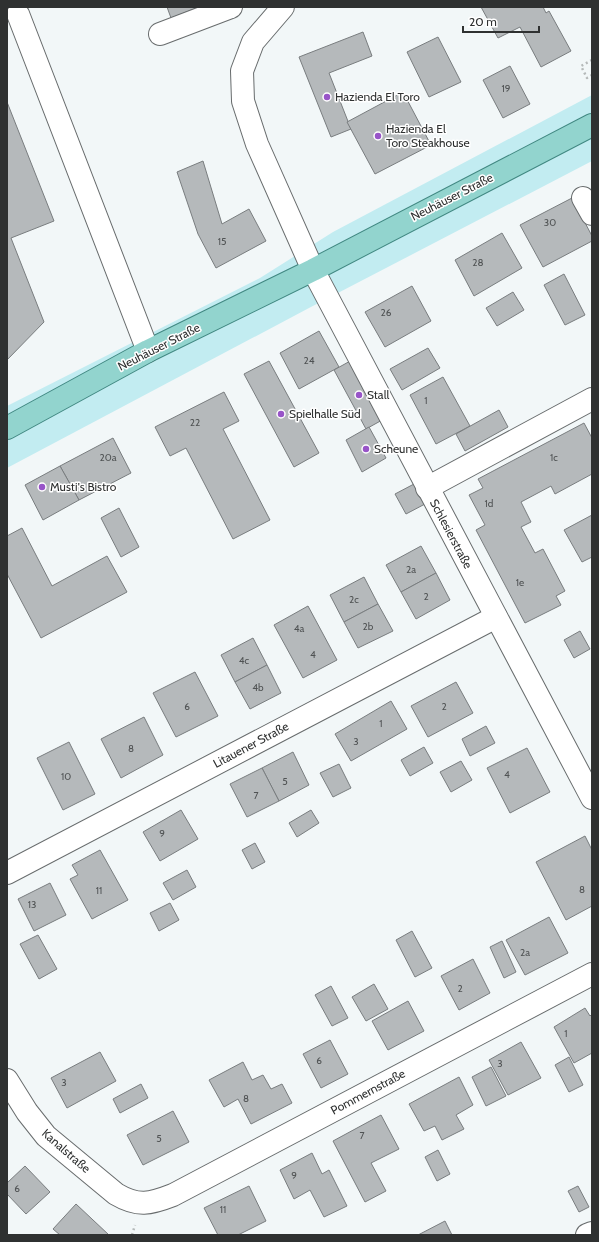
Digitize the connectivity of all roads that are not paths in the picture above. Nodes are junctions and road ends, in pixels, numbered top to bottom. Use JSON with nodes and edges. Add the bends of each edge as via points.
{"nodes":[{"id":1,"x":231,"y":7,"type":"edge"},
{"id":2,"x":273,"y":10,"type":"edge"},
{"id":3,"x":18,"y":14,"type":"dead end"},
{"id":4,"x":160,"y":34,"type":"dead end"},
{"id":5,"x":592,"y":125,"type":"edge"},
{"id":6,"x":313,"y":270,"type":"junction"},
{"id":7,"x":148,"y":351,"type":"junction"},
{"id":8,"x":592,"y":399,"type":"edge"},
{"id":9,"x":7,"y":428,"type":"edge"},
{"id":10,"x":427,"y":488,"type":"junction"},
{"id":11,"x":496,"y":617,"type":"junction"},
{"id":12,"x":589,"y":787,"type":"edge"},
{"id":13,"x":7,"y":873,"type":"edge"},
{"id":14,"x":592,"y":974,"type":"edge"},
{"id":15,"x":7,"y":1080,"type":"edge"},
{"id":16,"x":141,"y":1204,"type":"joint"},
{"id":17,"x":592,"y":1232,"type":"edge"},
{"id":18,"x":587,"y":1235,"type":"edge"}],
"edges":[{"from":1,"to":4,"type":"street"},
{"from":2,"to":6,"type":"street","via":[[253,42],[242,71],[243,101],[257,144]]},
{"from":3,"to":7,"type":"street"},
{"from":5,"to":6,"type":"main road","name":"Neuhäuser Straße"},
{"from":6,"to":7,"type":"main road","name":"Neuhäuser Straße"},
{"from":6,"to":10,"type":"street","name":"Schlesierstraße"},
{"from":7,"to":9,"type":"main road","name":"Neuhäuser Straße"},
{"from":8,"to":10,"type":"street"},
{"from":10,"to":11,"type":"street","name":"Schlesierstraße"},
{"from":11,"to":12,"type":"street","name":"Schlesierstraße"},
{"from":11,"to":13,"type":"street","name":"Litauener Straße"},
{"from":14,"to":16,"type":"street","name":"Pommernstraße","via":[[172,1195],[156,1202]]},
{"from":15,"to":16,"type":"street","name":"Kanalstraße","via":[[46,1136],[116,1194],[128,1201]]},
{"from":17,"to":18,"type":"street"}]}
